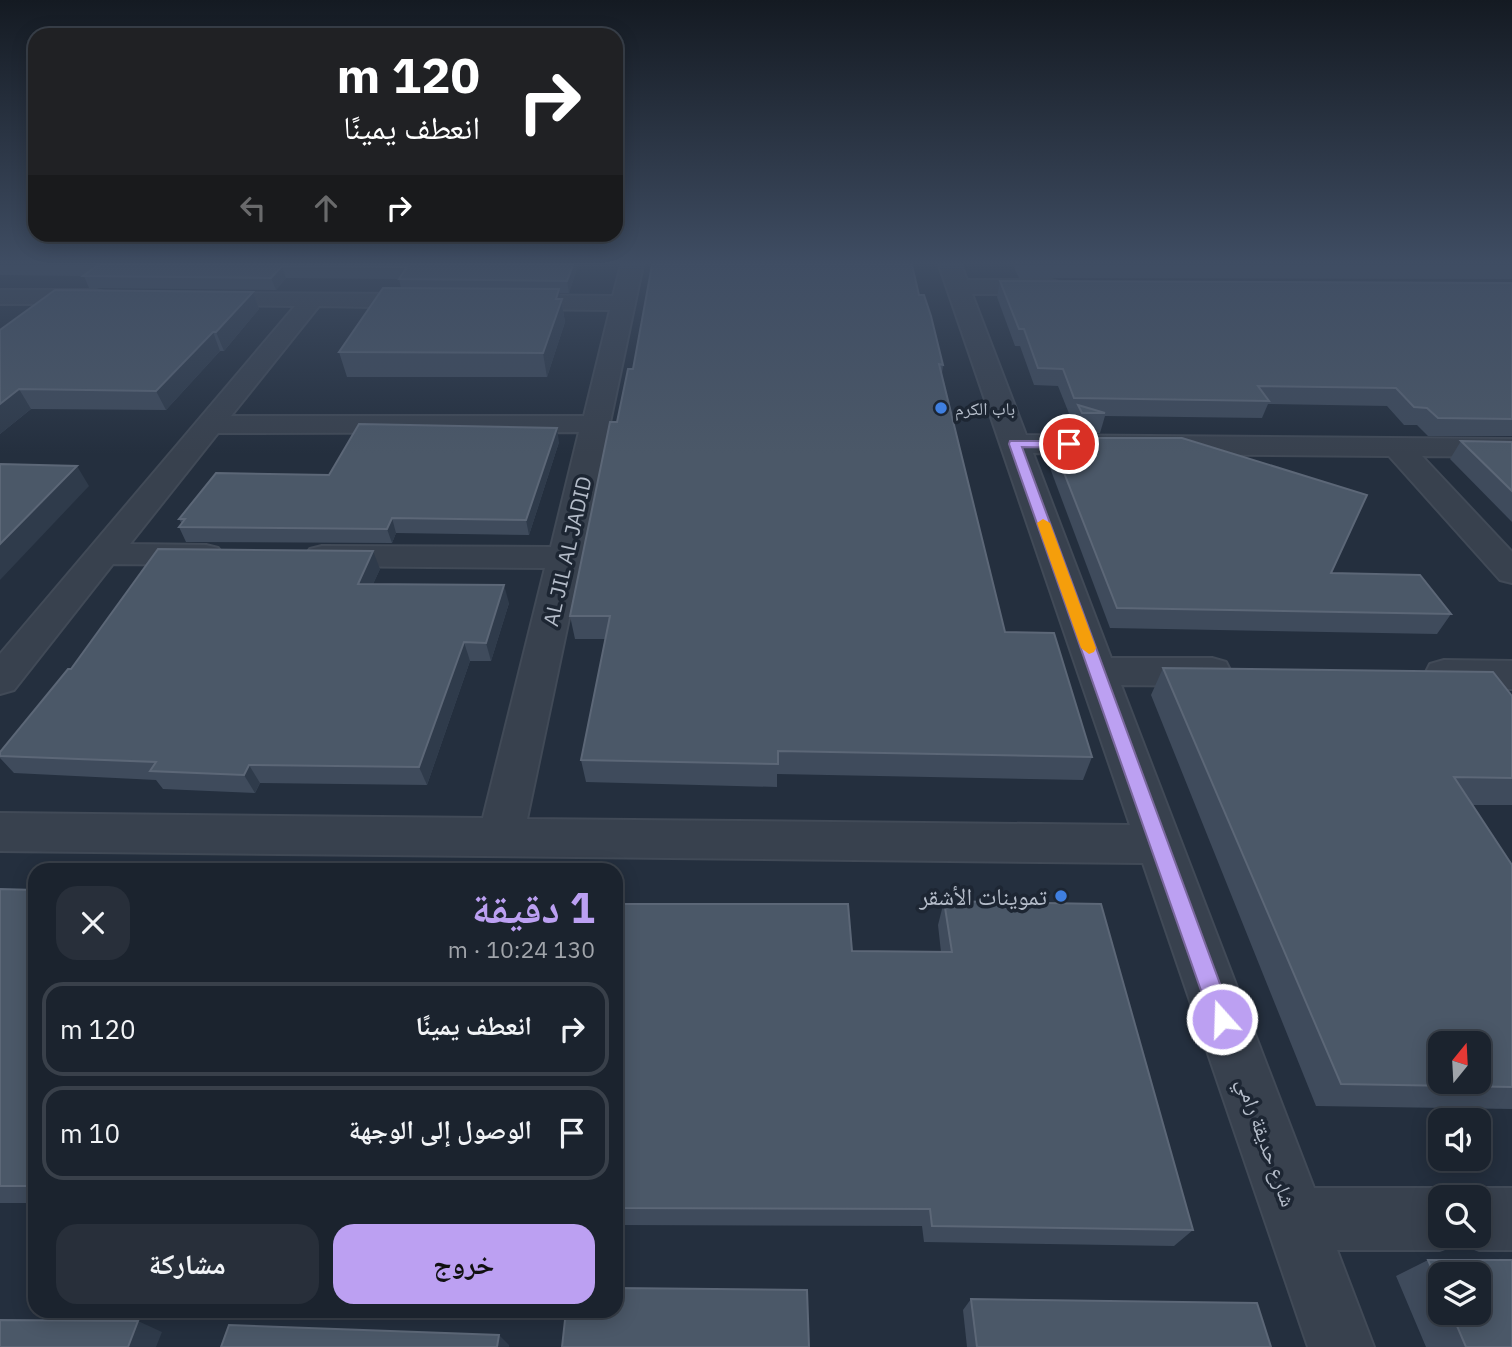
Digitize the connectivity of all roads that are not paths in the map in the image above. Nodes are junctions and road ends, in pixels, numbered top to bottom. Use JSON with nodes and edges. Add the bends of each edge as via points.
{"nodes":[{"id":1,"x":289,"y":328,"type":"edge"},
{"id":2,"x":618,"y":328,"type":"edge"},
{"id":3,"x":973,"y":328,"type":"edge"},
{"id":4,"x":596,"y":424,"type":"junction"},
{"id":5,"x":209,"y":425,"type":"junction"},
{"id":6,"x":1015,"y":444,"type":"junction"},
{"id":7,"x":1397,"y":447,"type":"junction"},
{"id":8,"x":1512,"y":448,"type":"edge"},
{"id":9,"x":103,"y":554,"type":"junction"},
{"id":10,"x":239,"y":555,"type":"edge"},
{"id":11,"x":294,"y":555,"type":"edge"},
{"id":12,"x":565,"y":558,"type":"junction"},
{"id":13,"x":1512,"y":572,"type":"edge"},
{"id":14,"x":1097,"y":671,"type":"junction"},
{"id":15,"x":1249,"y":672,"type":"edge"},
{"id":16,"x":1415,"y":674,"type":"edge"},
{"id":17,"x":1512,"y":675,"type":"edge"},
{"id":18,"x":0,"y":680,"type":"edge"},
{"id":19,"x":0,"y":832,"type":"edge"},
{"id":20,"x":501,"y":836,"type":"junction"},
{"id":21,"x":1159,"y":844,"type":"junction"},
{"id":22,"x":1295,"y":1219,"type":"junction"},
{"id":23,"x":1428,"y":1219,"type":"edge"},
{"id":24,"x":1491,"y":1219,"type":"edge"},
{"id":25,"x":1512,"y":1219,"type":"edge"},
{"id":26,"x":1341,"y":1347,"type":"edge"}],
"edges":[{"from":1,"to":5,"type":"street"},
{"from":2,"to":4,"type":"street","name":"AL JIL AL JADID"},
{"from":3,"to":6,"type":"street","name":"شارع حديقة رامي"},
{"from":4,"to":5,"type":"street"},
{"from":4,"to":12,"type":"street","name":"AL JIL AL JADID"},
{"from":5,"to":9,"type":"street"},
{"from":6,"to":7,"type":"street"},
{"from":6,"to":14,"type":"street","name":"شارع حديقة رامي"},
{"from":7,"to":8,"type":"street"},
{"from":7,"to":13,"type":"street"},
{"from":9,"to":10,"type":"street"},
{"from":9,"to":18,"type":"street"},
{"from":11,"to":12,"type":"street"},
{"from":12,"to":20,"type":"street","name":"AL JIL AL JADID"},
{"from":14,"to":15,"type":"street"},
{"from":14,"to":21,"type":"street","name":"شارع حديقة رامي"},
{"from":16,"to":17,"type":"street"},
{"from":19,"to":20,"type":"street"},
{"from":20,"to":21,"type":"street"},
{"from":21,"to":22,"type":"street","name":"شارع حديقة رامي"},
{"from":22,"to":23,"type":"street"},
{"from":22,"to":26,"type":"street","name":"شارع حديقة رامي"},
{"from":24,"to":25,"type":"street"}]}
